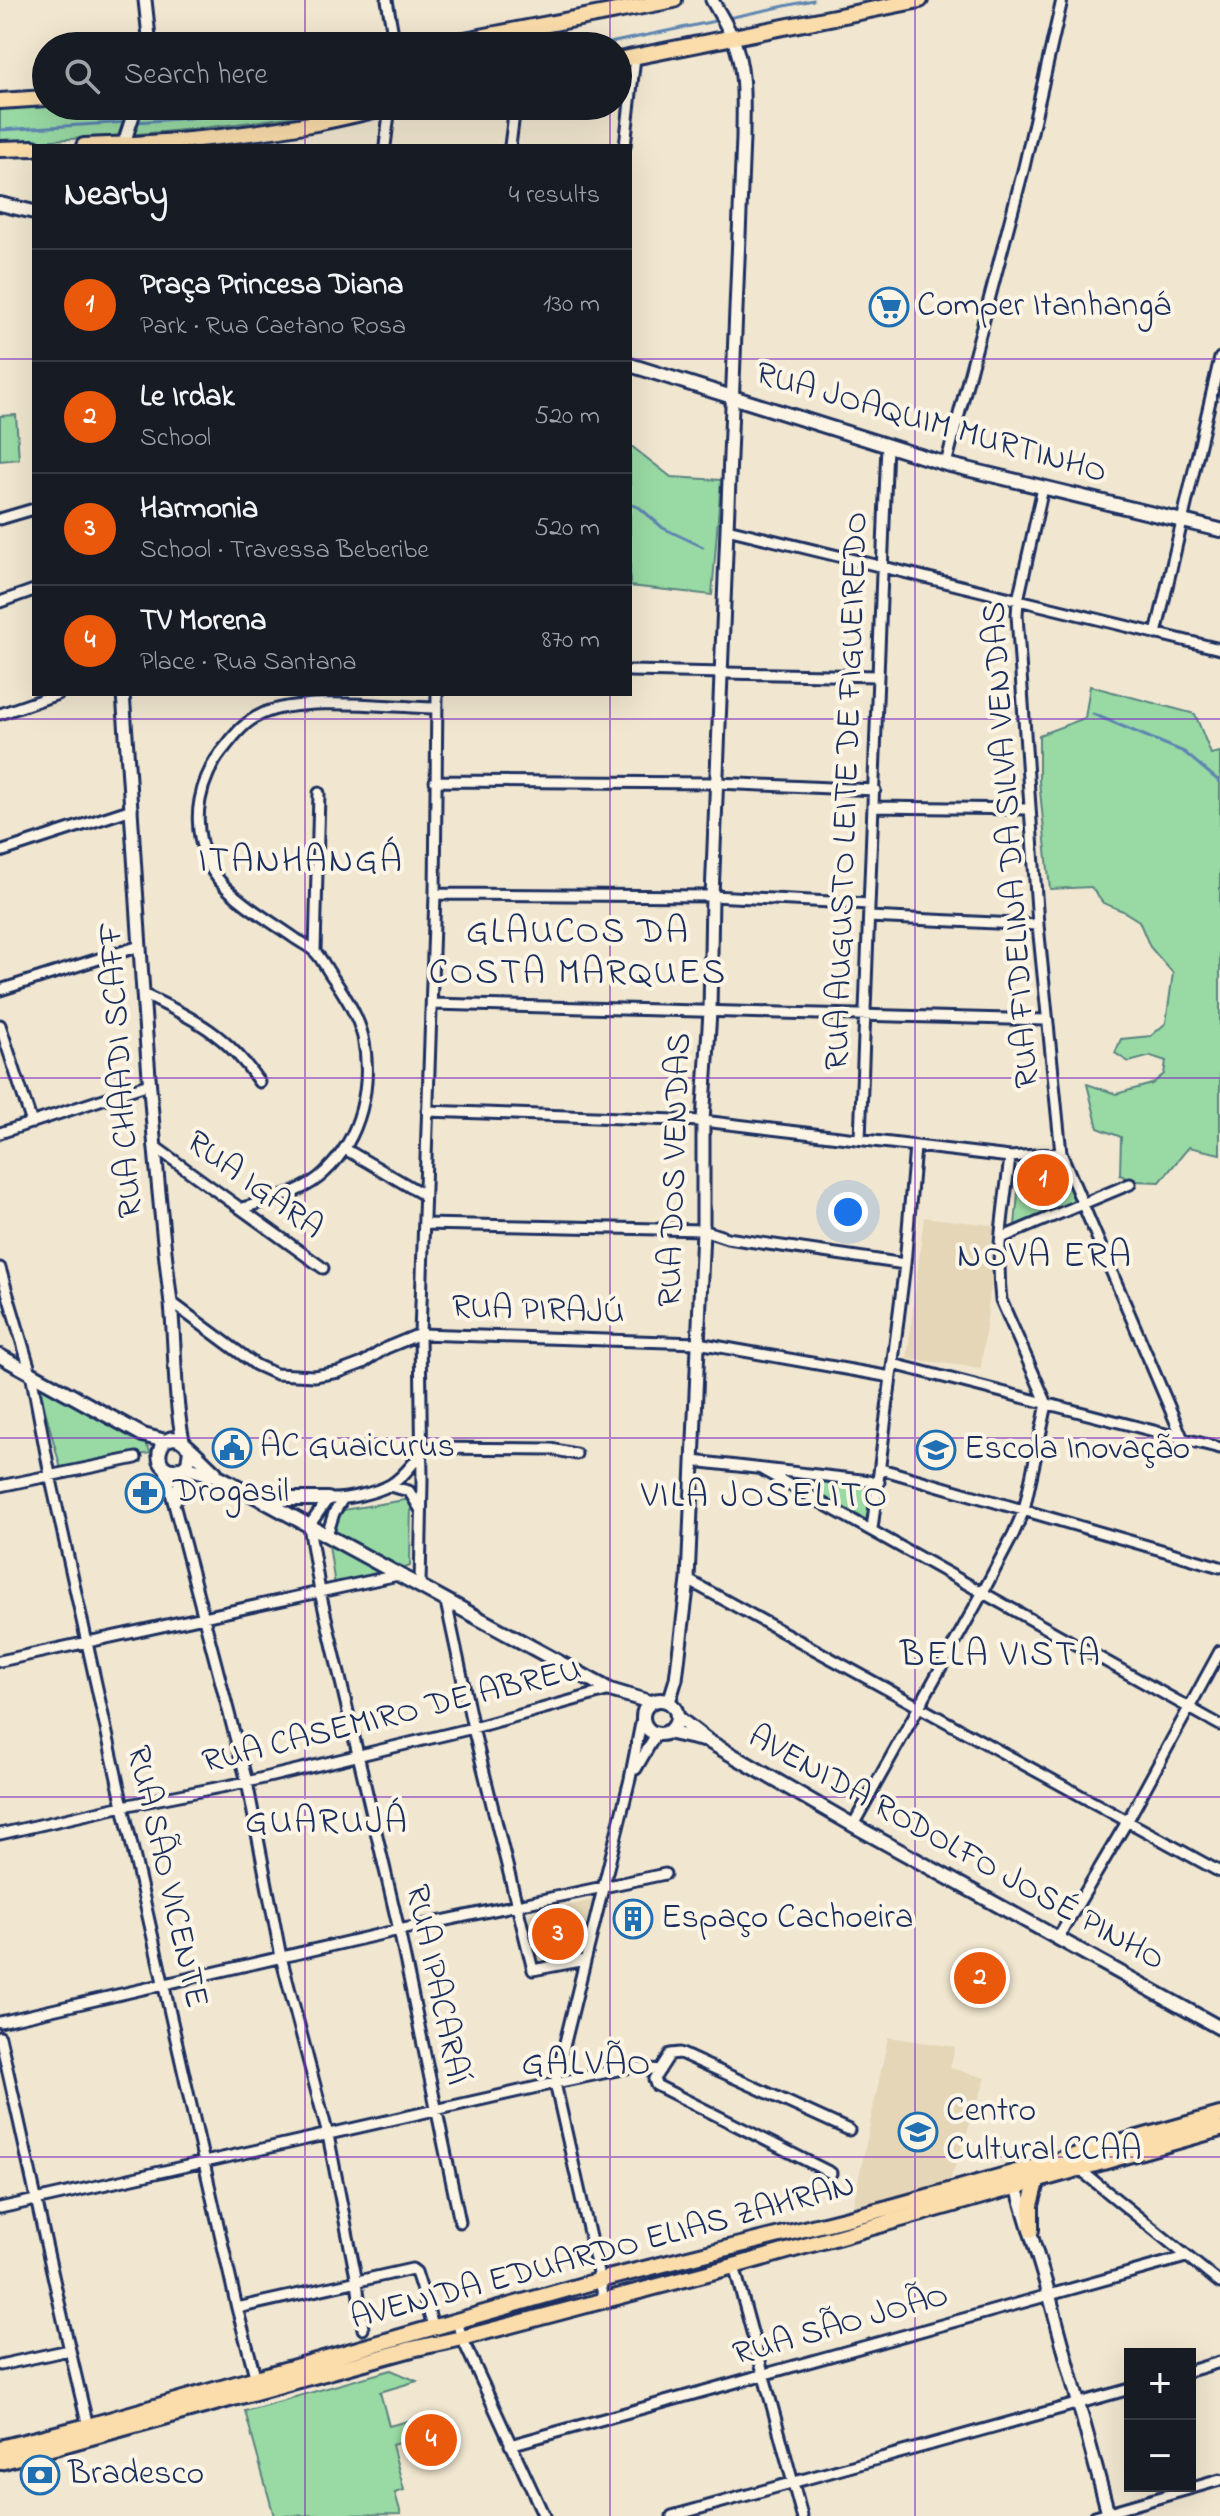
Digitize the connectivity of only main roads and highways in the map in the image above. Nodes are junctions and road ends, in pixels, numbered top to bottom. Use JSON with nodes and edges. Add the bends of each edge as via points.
{"nodes":[{"id":1,"x":674,"y":0,"type":"edge"},
{"id":2,"x":920,"y":0,"type":"edge"},
{"id":3,"x":506,"y":32,"type":"edge"},
{"id":4,"x":632,"y":58,"type":"edge"},
{"id":5,"x":32,"y":99,"type":"edge"},
{"id":6,"x":0,"y":101,"type":"edge"},
{"id":7,"x":330,"y":120,"type":"edge"},
{"id":8,"x":124,"y":142,"type":"edge"},
{"id":9,"x":104,"y":144,"type":"edge"},
{"id":10,"x":32,"y":148,"type":"edge"},
{"id":11,"x":0,"y":149,"type":"edge"},
{"id":12,"x":0,"y":204,"type":"edge"},
{"id":13,"x":32,"y":212,"type":"edge"},
{"id":14,"x":632,"y":366,"type":"edge"},
{"id":15,"x":1220,"y":530,"type":"edge"},
{"id":16,"x":0,"y":1356,"type":"edge"},
{"id":17,"x":143,"y":1435,"type":"junction"},
{"id":18,"x":165,"y":1441,"type":"junction"},
{"id":19,"x":187,"y":1445,"type":"junction"},
{"id":20,"x":161,"y":1462,"type":"junction"},
{"id":21,"x":182,"y":1468,"type":"junction"},
{"id":22,"x":220,"y":1477,"type":"junction"},
{"id":23,"x":261,"y":1499,"type":"junction"},
{"id":24,"x":328,"y":1499,"type":"road end"},
{"id":25,"x":612,"y":1691,"type":"junction"},
{"id":26,"x":650,"y":1702,"type":"junction"},
{"id":27,"x":642,"y":1717,"type":"junction"},
{"id":28,"x":677,"y":1717,"type":"junction"},
{"id":29,"x":662,"y":1733,"type":"junction"},
{"id":30,"x":708,"y":1741,"type":"junction"},
{"id":31,"x":1220,"y":2028,"type":"edge"},
{"id":32,"x":1220,"y":2115,"type":"edge"},
{"id":33,"x":1220,"y":2129,"type":"edge"},
{"id":34,"x":1014,"y":2180,"type":"junction"},
{"id":35,"x":1037,"y":2182,"type":"junction"},
{"id":36,"x":1031,"y":2230,"type":"road end"},
{"id":37,"x":434,"y":2328,"type":"junction"},
{"id":38,"x":412,"y":2349,"type":"junction"},
{"id":39,"x":257,"y":2384,"type":"junction"},
{"id":40,"x":0,"y":2448,"type":"edge"},
{"id":41,"x":0,"y":2462,"type":"edge"}],
"edges":[{"from":1,"to":3,"type":"main road"},
{"from":2,"to":4,"type":"main road","via":[[730,33]]},
{"from":5,"to":6,"type":"main road"},
{"from":7,"to":8,"type":"main road","via":[[245,134]]},
{"from":8,"to":9,"type":"main road"},
{"from":10,"to":11,"type":"main road"},
{"from":12,"to":13,"type":"main road"},
{"from":14,"to":15,"type":"main road","name":"RUA JOAQUIM MURTINHO","via":[[946,464]]},
{"from":16,"to":17,"type":"main road"},
{"from":17,"to":18,"type":"main road"},
{"from":17,"to":20,"type":"main road"},
{"from":18,"to":19,"type":"main road","via":[[171,1438]]},
{"from":18,"to":20,"type":"main road","via":[[159,1448]]},
{"from":19,"to":21,"type":"main road","via":[[191,1457]]},
{"from":19,"to":22,"type":"main road"},
{"from":20,"to":21,"type":"main road"},
{"from":21,"to":22,"type":"main road"},
{"from":22,"to":23,"type":"main road"},
{"from":23,"to":24,"type":"main road"},
{"from":23,"to":25,"type":"main road"},
{"from":25,"to":26,"type":"main road"},
{"from":25,"to":27,"type":"main road"},
{"from":26,"to":27,"type":"main road"},
{"from":26,"to":28,"type":"main road","via":[[669,1702]]},
{"from":27,"to":29,"type":"main road","via":[[646,1727]]},
{"from":28,"to":29,"type":"main road","via":[[675,1726]]},
{"from":28,"to":30,"type":"main road"},
{"from":29,"to":30,"type":"main road"},
{"from":30,"to":31,"type":"main road","name":"AVENIDA RODOLFO JOSÉ PINHO"},
{"from":32,"to":34,"type":"main road","name":"AVENIDA EDUARDO ELIAS ZAHRAN"},
{"from":33,"to":35,"type":"main road","name":"AVENIDA EDUARDO ELIAS ZAHRAN"},
{"from":34,"to":35,"type":"main road","name":"AVENIDA EDUARDO ELIAS ZAHRAN"},
{"from":34,"to":37,"type":"main road","name":"AVENIDA EDUARDO ELIAS ZAHRAN","via":[[600,2280]]},
{"from":34,"to":38,"type":"main road","name":"AVENIDA EDUARDO ELIAS ZAHRAN","via":[[734,2266]]},
{"from":35,"to":36,"type":"main road"},
{"from":37,"to":38,"type":"main road"},
{"from":37,"to":39,"type":"main road","name":"AVENIDA EDUARDO ELIAS ZAHRAN"},
{"from":38,"to":39,"type":"main road","name":"AVENIDA EDUARDO ELIAS ZAHRAN"},
{"from":39,"to":40,"type":"main road","name":"AVENIDA EDUARDO ELIAS ZAHRAN"},
{"from":39,"to":41,"type":"main road","name":"AVENIDA EDUARDO ELIAS ZAHRAN"}]}
